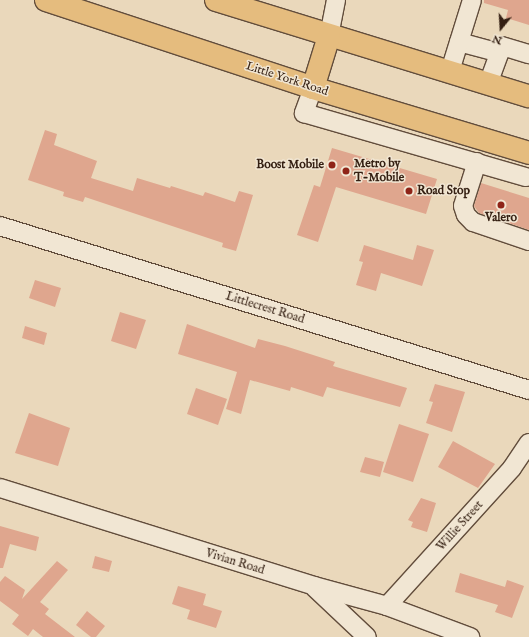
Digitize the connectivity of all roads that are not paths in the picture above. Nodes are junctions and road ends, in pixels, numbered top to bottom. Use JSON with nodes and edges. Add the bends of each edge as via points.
{"nodes":[{"id":1,"x":46,"y":0,"type":"edge"},
{"id":2,"x":216,"y":0,"type":"edge"},
{"id":3,"x":336,"y":0,"type":"edge"},
{"id":4,"x":472,"y":0,"type":"edge"},
{"id":5,"x":329,"y":36,"type":"junction"},
{"id":6,"x":459,"y":42,"type":"junction"},
{"id":7,"x":500,"y":53,"type":"junction"},
{"id":8,"x":529,"y":54,"type":"edge"},
{"id":9,"x":450,"y":71,"type":"junction"},
{"id":10,"x":488,"y":84,"type":"junction"},
{"id":11,"x":313,"y":88,"type":"junction"},
{"id":12,"x":529,"y":96,"type":"edge"},
{"id":13,"x":424,"y":121,"type":"junction"},
{"id":14,"x":417,"y":144,"type":"junction"},
{"id":15,"x":529,"y":153,"type":"edge"},
{"id":16,"x":477,"y":162,"type":"junction"},
{"id":17,"x":528,"y":173,"type":"edge"},
{"id":18,"x":0,"y":226,"type":"edge"},
{"id":19,"x":529,"y":240,"type":"edge"},
{"id":20,"x":529,"y":390,"type":"edge"},
{"id":21,"x":529,"y":443,"type":"edge"},
{"id":22,"x":0,"y":488,"type":"edge"},
{"id":23,"x":314,"y":586,"type":"junction"},
{"id":24,"x":387,"y":606,"type":"junction"},
{"id":25,"x":367,"y":637,"type":"edge"},
{"id":26,"x":470,"y":637,"type":"edge"}],
"edges":[{"from":1,"to":11,"type":"main road","name":"Little York Road"},
{"from":2,"to":5,"type":"main road"},
{"from":3,"to":5,"type":"street"},
{"from":4,"to":6,"type":"street"},
{"from":5,"to":9,"type":"main road"},
{"from":5,"to":11,"type":"main road"},
{"from":6,"to":7,"type":"street"},
{"from":6,"to":9,"type":"street"},
{"from":7,"to":8,"type":"street","via":[[502,46]]},
{"from":7,"to":10,"type":"street"},
{"from":9,"to":10,"type":"main road"},
{"from":10,"to":12,"type":"main road"},
{"from":11,"to":13,"type":"main road","name":"Little York Road"},
{"from":11,"to":14,"type":"street","via":[[304,113]]},
{"from":13,"to":14,"type":"street"},
{"from":13,"to":15,"type":"main road","name":"Little York Road"},
{"from":14,"to":16,"type":"street"},
{"from":16,"to":17,"type":"street"},
{"from":16,"to":19,"type":"street","via":[[464,206],[466,215],[473,222]]},
{"from":18,"to":20,"type":"street","name":"Littlecrest Road"},
{"from":21,"to":24,"type":"street","name":"Willie Street","via":[[512,468]]},
{"from":22,"to":23,"type":"street","name":"Vivian Road"},
{"from":23,"to":24,"type":"street","name":"Vivian Road"},
{"from":23,"to":25,"type":"street"},
{"from":24,"to":26,"type":"street","name":"Vivian Road"}]}
